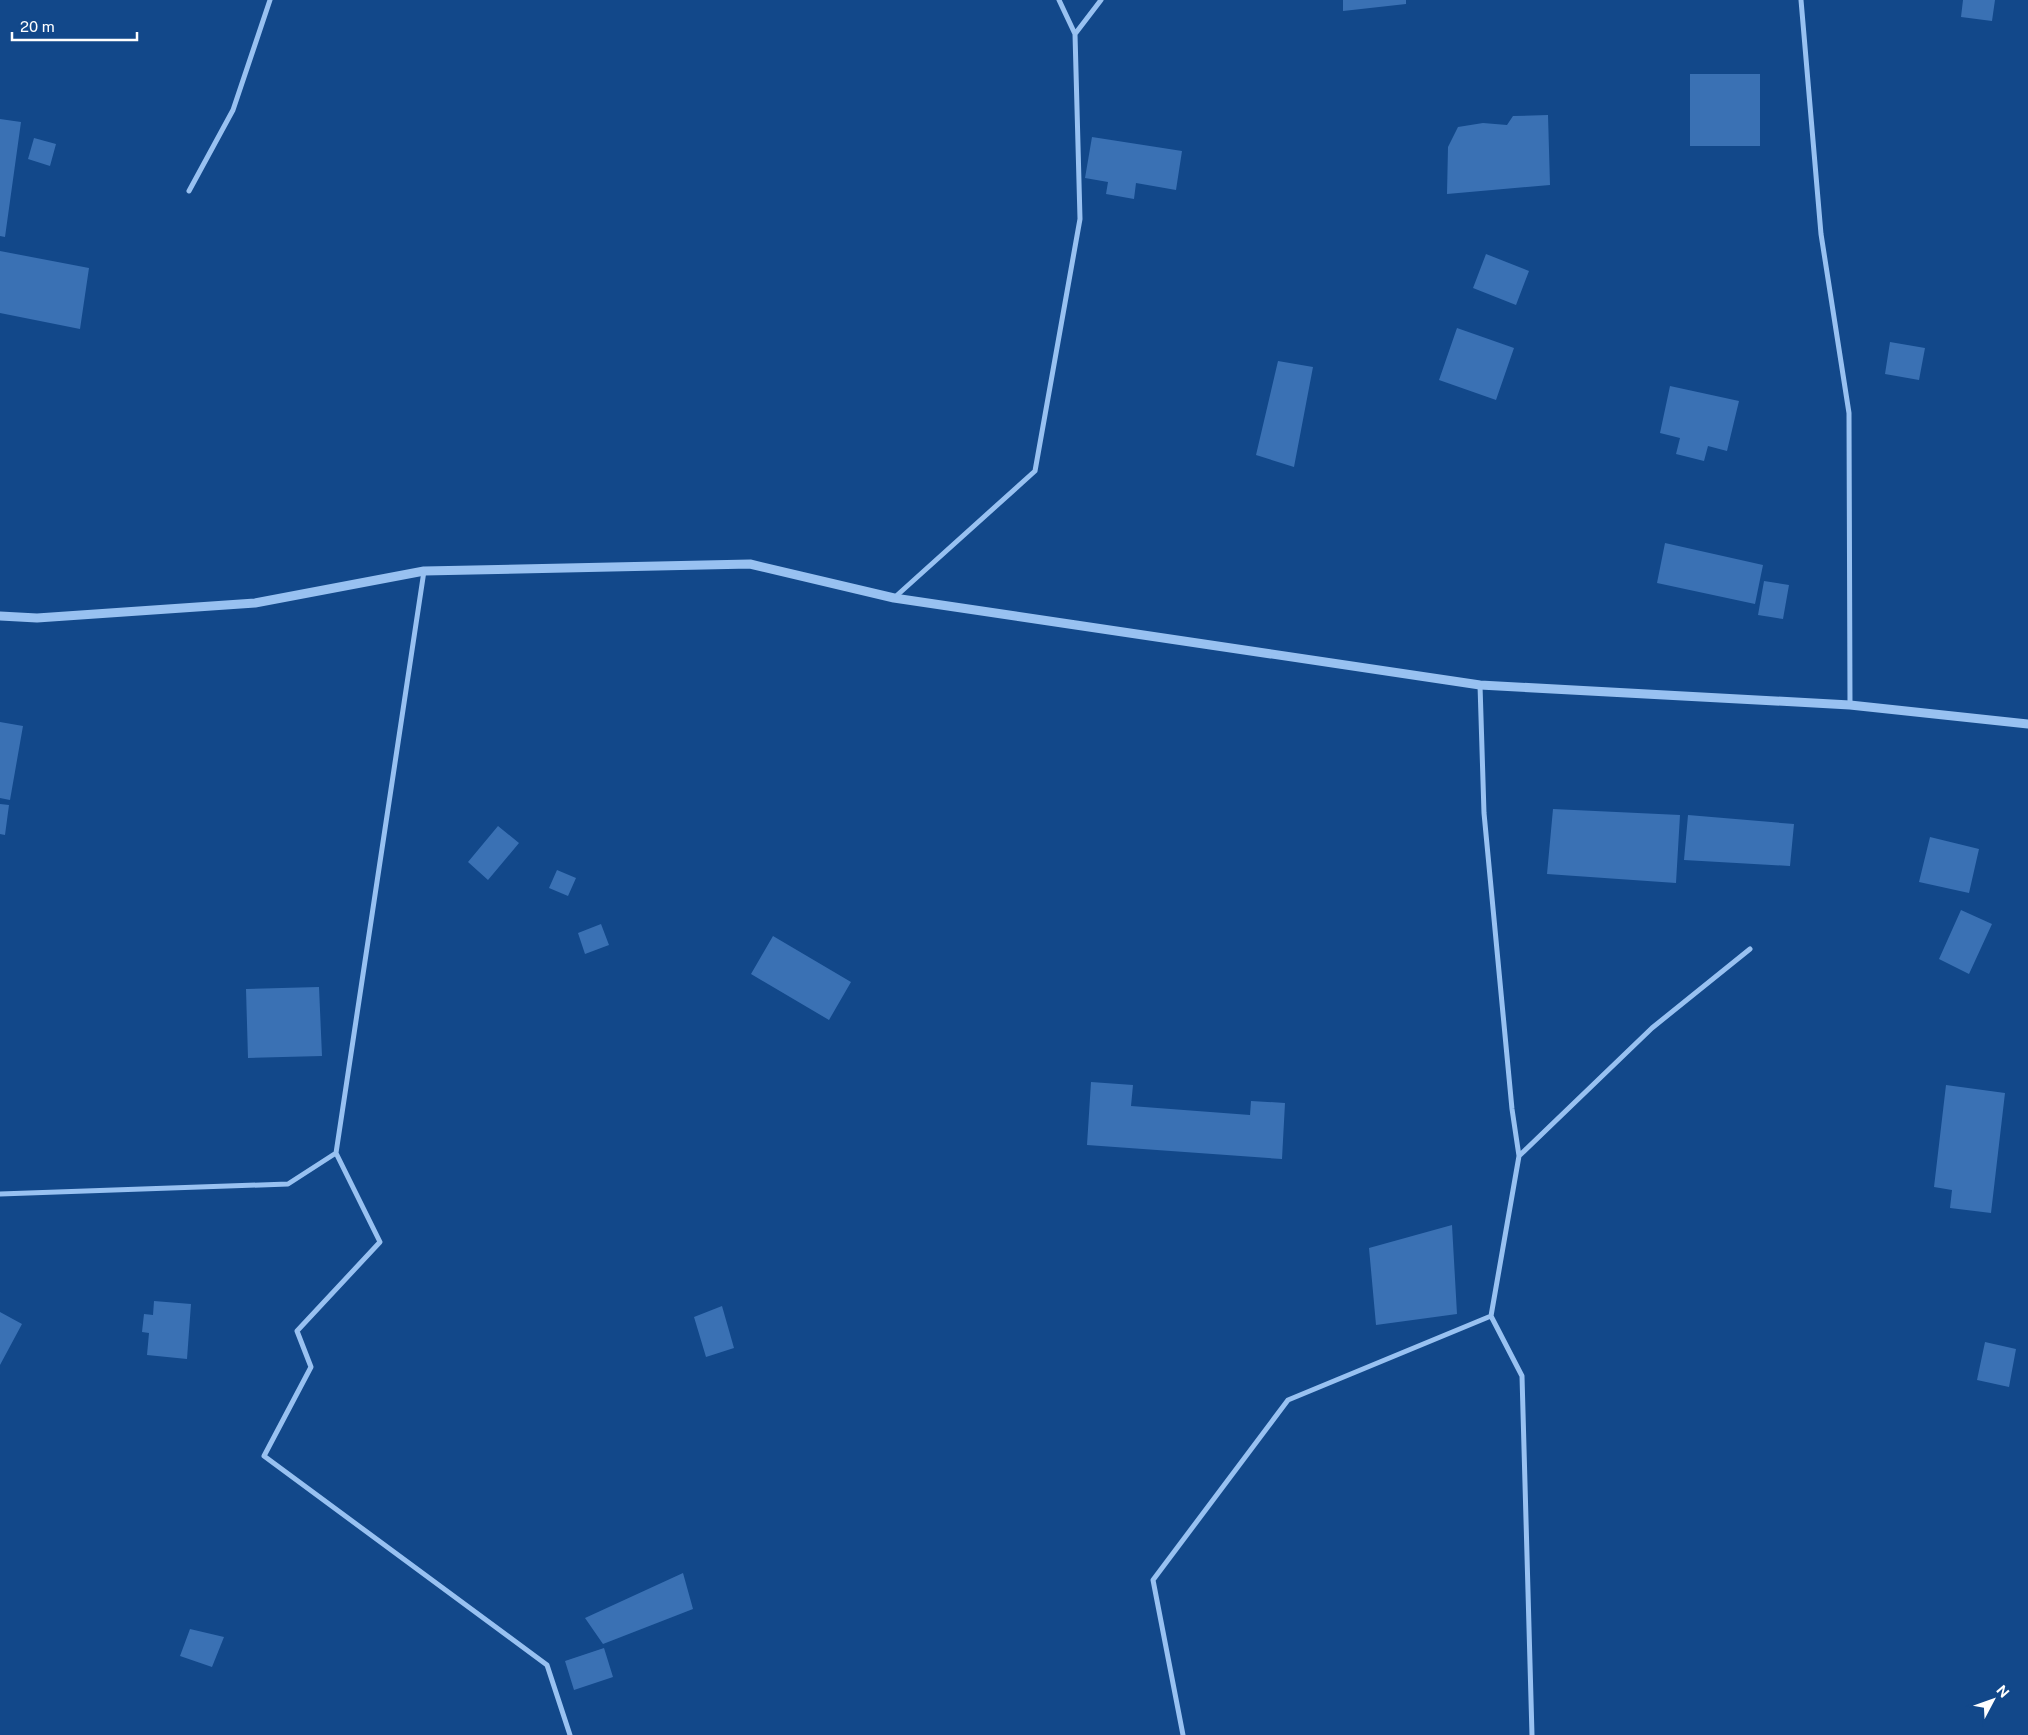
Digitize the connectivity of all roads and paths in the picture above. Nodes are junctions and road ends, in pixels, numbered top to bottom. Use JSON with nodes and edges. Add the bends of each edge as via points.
{"nodes":[{"id":1,"x":270,"y":0,"type":"edge"},
{"id":2,"x":1059,"y":0,"type":"edge"},
{"id":3,"x":1101,"y":0,"type":"edge"},
{"id":4,"x":1801,"y":0,"type":"edge"},
{"id":5,"x":1075,"y":34,"type":"junction"},
{"id":6,"x":189,"y":191,"type":"dead end"},
{"id":7,"x":424,"y":571,"type":"junction"},
{"id":8,"x":894,"y":598,"type":"junction"},
{"id":9,"x":0,"y":616,"type":"edge"},
{"id":10,"x":1480,"y":685,"type":"junction"},
{"id":11,"x":1850,"y":705,"type":"junction"},
{"id":12,"x":2028,"y":724,"type":"edge"},
{"id":13,"x":1750,"y":949,"type":"dead end"},
{"id":14,"x":336,"y":1153,"type":"junction"},
{"id":15,"x":1519,"y":1156,"type":"junction"},
{"id":16,"x":0,"y":1194,"type":"edge"},
{"id":17,"x":1492,"y":1316,"type":"junction"},
{"id":18,"x":570,"y":1735,"type":"edge"},
{"id":19,"x":1183,"y":1735,"type":"edge"},
{"id":20,"x":1532,"y":1735,"type":"edge"}],
"edges":[{"from":1,"to":6,"type":"street","via":[[233,110]]},
{"from":2,"to":5,"type":"street"},
{"from":3,"to":5,"type":"street"},
{"from":4,"to":11,"type":"street","via":[[1821,234],[1850,413]]},
{"from":5,"to":8,"type":"street","via":[[1080,219],[1035,471]]},
{"from":7,"to":8,"type":"street","via":[[750,564]]},
{"from":7,"to":9,"type":"street","via":[[255,603],[37,618]]},
{"from":7,"to":14,"type":"street"},
{"from":8,"to":10,"type":"street"},
{"from":10,"to":11,"type":"street"},
{"from":10,"to":15,"type":"street","via":[[1484,813]]},
{"from":11,"to":12,"type":"street"},
{"from":13,"to":15,"type":"street","via":[[1652,1028]]},
{"from":14,"to":16,"type":"street","via":[[288,1184]]},
{"from":14,"to":18,"type":"street","via":[[380,1242],[297,1331],[311,1367],[264,1456],[547,1665]]},
{"from":15,"to":17,"type":"street"},
{"from":17,"to":19,"type":"street","via":[[1288,1400],[1153,1580]]},
{"from":17,"to":20,"type":"street","via":[[1522,1376]]}]}
